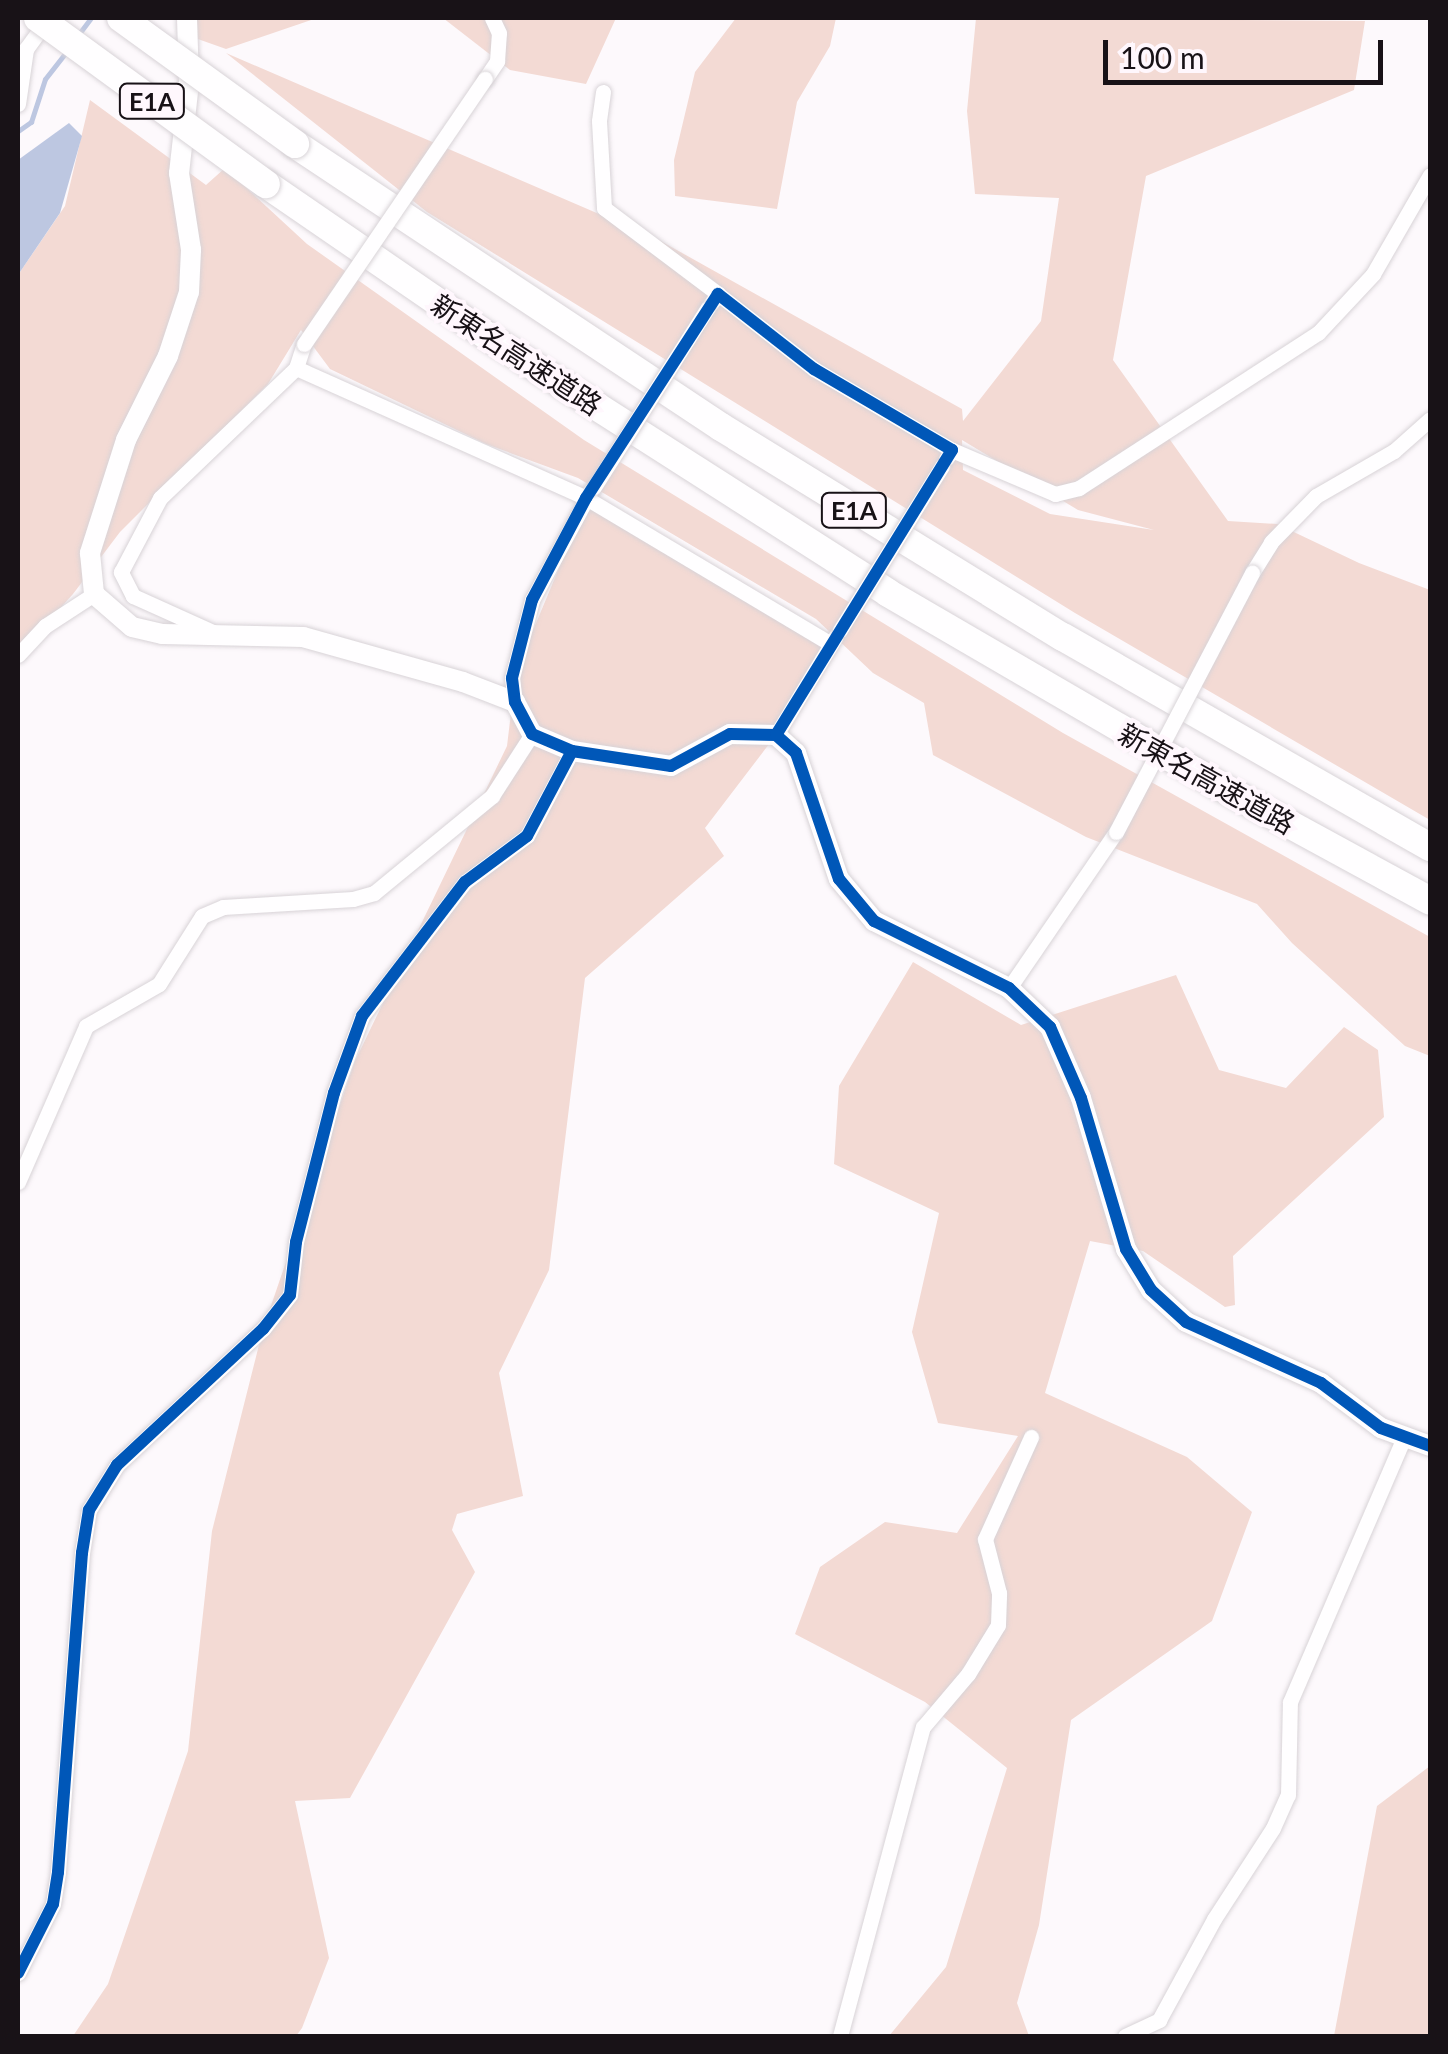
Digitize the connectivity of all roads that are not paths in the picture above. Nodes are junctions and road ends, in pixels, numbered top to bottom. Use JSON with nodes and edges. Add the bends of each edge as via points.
{"nodes":[{"id":1,"x":38,"y":18,"type":"edge"},
{"id":2,"x":48,"y":18,"type":"edge"},
{"id":3,"x":121,"y":18,"type":"edge"},
{"id":4,"x":187,"y":18,"type":"edge"},
{"id":5,"x":492,"y":18,"type":"edge"},
{"id":6,"x":603,"y":92,"type":"dead end"},
{"id":7,"x":18,"y":104,"type":"edge"},
{"id":8,"x":1430,"y":175,"type":"edge"},
{"id":9,"x":718,"y":294,"type":"junction"},
{"id":10,"x":296,"y":368,"type":"junction"},
{"id":11,"x":1430,"y":419,"type":"edge"},
{"id":12,"x":952,"y":450,"type":"junction"},
{"id":13,"x":590,"y":492,"type":"junction"},
{"id":14,"x":94,"y":594,"type":"junction"},
{"id":15,"x":218,"y":635,"type":"junction"},
{"id":16,"x":835,"y":637,"type":"junction"},
{"id":17,"x":18,"y":656,"type":"edge"},
{"id":18,"x":515,"y":702,"type":"junction"},
{"id":19,"x":532,"y":734,"type":"junction"},
{"id":20,"x":776,"y":736,"type":"junction"},
{"id":21,"x":572,"y":751,"type":"junction"},
{"id":22,"x":1430,"y":847,"type":"edge"},
{"id":23,"x":1430,"y":902,"type":"edge"},
{"id":24,"x":1009,"y":988,"type":"junction"},
{"id":25,"x":18,"y":1182,"type":"edge"},
{"id":26,"x":1031,"y":1437,"type":"dead end"},
{"id":27,"x":1403,"y":1439,"type":"junction"},
{"id":28,"x":1430,"y":1446,"type":"edge"},
{"id":29,"x":18,"y":1973,"type":"edge"},
{"id":30,"x":840,"y":2036,"type":"edge"},
{"id":31,"x":1125,"y":2036,"type":"edge"}],
"edges":[{"from":1,"to":23,"type":"highway","name":"新東名高速道路","number":"E1A","bridge":true,"via":[[493,340],[888,592]]},
{"from":2,"to":7,"type":"street","via":[[26,49]]},
{"from":3,"to":22,"type":"highway","name":"新東名高速道路","number":"E1A","bridge":true,"via":[[295,144],[752,446]]},
{"from":4,"to":14,"type":"street","via":[[189,84],[179,173],[191,250],[189,292],[168,356],[126,440],[90,552]]},
{"from":5,"to":10,"type":"street","bridge":true,"via":[[497,61],[304,344]]},
{"from":6,"to":9,"type":"street","via":[[604,208]]},
{"from":8,"to":12,"type":"street","via":[[1373,274],[1318,333],[1079,488],[1055,494]]},
{"from":9,"to":12,"type":"street","via":[[830,380]]},
{"from":9,"to":13,"type":"street","bridge":true},
{"from":10,"to":13,"type":"street"},
{"from":10,"to":15,"type":"street","via":[[160,498],[121,572],[134,596]]},
{"from":11,"to":24,"type":"street","bridge":true,"via":[[1394,450],[1316,496],[1271,542],[1116,832]]},
{"from":12,"to":16,"type":"street","bridge":true},
{"from":13,"to":16,"type":"street"},
{"from":13,"to":18,"type":"street","via":[[532,600],[512,678]]},
{"from":14,"to":15,"type":"street","via":[[132,627]]},
{"from":14,"to":17,"type":"street","via":[[45,626]]},
{"from":15,"to":18,"type":"street","via":[[302,636]]},
{"from":16,"to":20,"type":"street"},
{"from":18,"to":19,"type":"street"},
{"from":19,"to":21,"type":"street"},
{"from":19,"to":25,"type":"street","via":[[492,796],[374,893],[222,907],[202,916],[159,984],[86,1026]]},
{"from":20,"to":21,"type":"street","via":[[730,734],[672,766]]},
{"from":20,"to":24,"type":"street","via":[[796,752],[839,879],[874,921]]},
{"from":21,"to":29,"type":"street","via":[[527,836],[465,882],[362,1016],[334,1093],[296,1242],[290,1294],[263,1330],[117,1466],[90,1510],[58,1872],[53,1904]]},
{"from":24,"to":27,"type":"street","via":[[1050,1026],[1082,1098],[1126,1249],[1150,1290],[1186,1322],[1321,1383]]},
{"from":26,"to":30,"type":"street","via":[[984,1539],[999,1593],[998,1624],[968,1674],[922,1727]]},
{"from":27,"to":28,"type":"street"},
{"from":27,"to":31,"type":"street","via":[[1290,1702],[1288,1795],[1158,2020]]}]}
